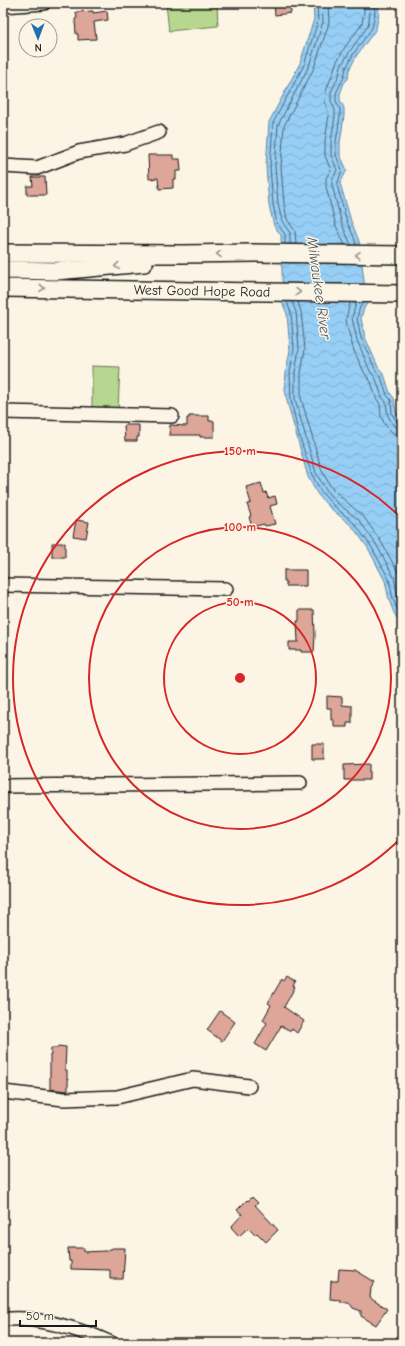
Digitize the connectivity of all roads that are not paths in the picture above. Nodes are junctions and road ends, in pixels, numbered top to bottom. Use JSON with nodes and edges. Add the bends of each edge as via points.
{"nodes":[{"id":1,"x":44,"y":3,"type":"edge"},
{"id":2,"x":3,"y":6,"type":"edge"},
{"id":3,"x":158,"y":132,"type":"dead end"},
{"id":4,"x":3,"y":166,"type":"edge"},
{"id":5,"x":3,"y":252,"type":"edge"},
{"id":6,"x":183,"y":254,"type":"junction"},
{"id":7,"x":400,"y":255,"type":"edge"},
{"id":8,"x":3,"y":272,"type":"edge"},
{"id":9,"x":3,"y":288,"type":"edge"},
{"id":10,"x":399,"y":294,"type":"edge"},
{"id":11,"x":3,"y":412,"type":"edge"},
{"id":12,"x":172,"y":416,"type":"dead end"},
{"id":13,"x":3,"y":585,"type":"edge"},
{"id":14,"x":226,"y":589,"type":"dead end"},
{"id":15,"x":300,"y":783,"type":"dead end"},
{"id":16,"x":3,"y":786,"type":"edge"},
{"id":17,"x":249,"y":1086,"type":"dead end"},
{"id":18,"x":3,"y":1092,"type":"edge"},
{"id":19,"x":3,"y":1319,"type":"edge"},
{"id":20,"x":111,"y":1343,"type":"edge"}],
"edges":[{"from":1,"to":2,"type":"street"},
{"from":3,"to":4,"type":"street","via":[[125,144],[79,152],[37,168]]},
{"from":5,"to":6,"type":"main road"},
{"from":7,"to":6,"type":"main road","one_way":true},
{"from":6,"to":8,"type":"main road","one_way":true,"via":[[141,264],[56,271]]},
{"from":9,"to":10,"type":"main road","name":"West Good Hope Road","one_way":true},
{"from":11,"to":12,"type":"street"},
{"from":13,"to":14,"type":"street"},
{"from":15,"to":16,"type":"street"},
{"from":17,"to":18,"type":"street","via":[[193,1079],[116,1097],[64,1099]]},
{"from":19,"to":20,"type":"street","via":[[33,1320],[68,1327],[98,1336]]}]}
